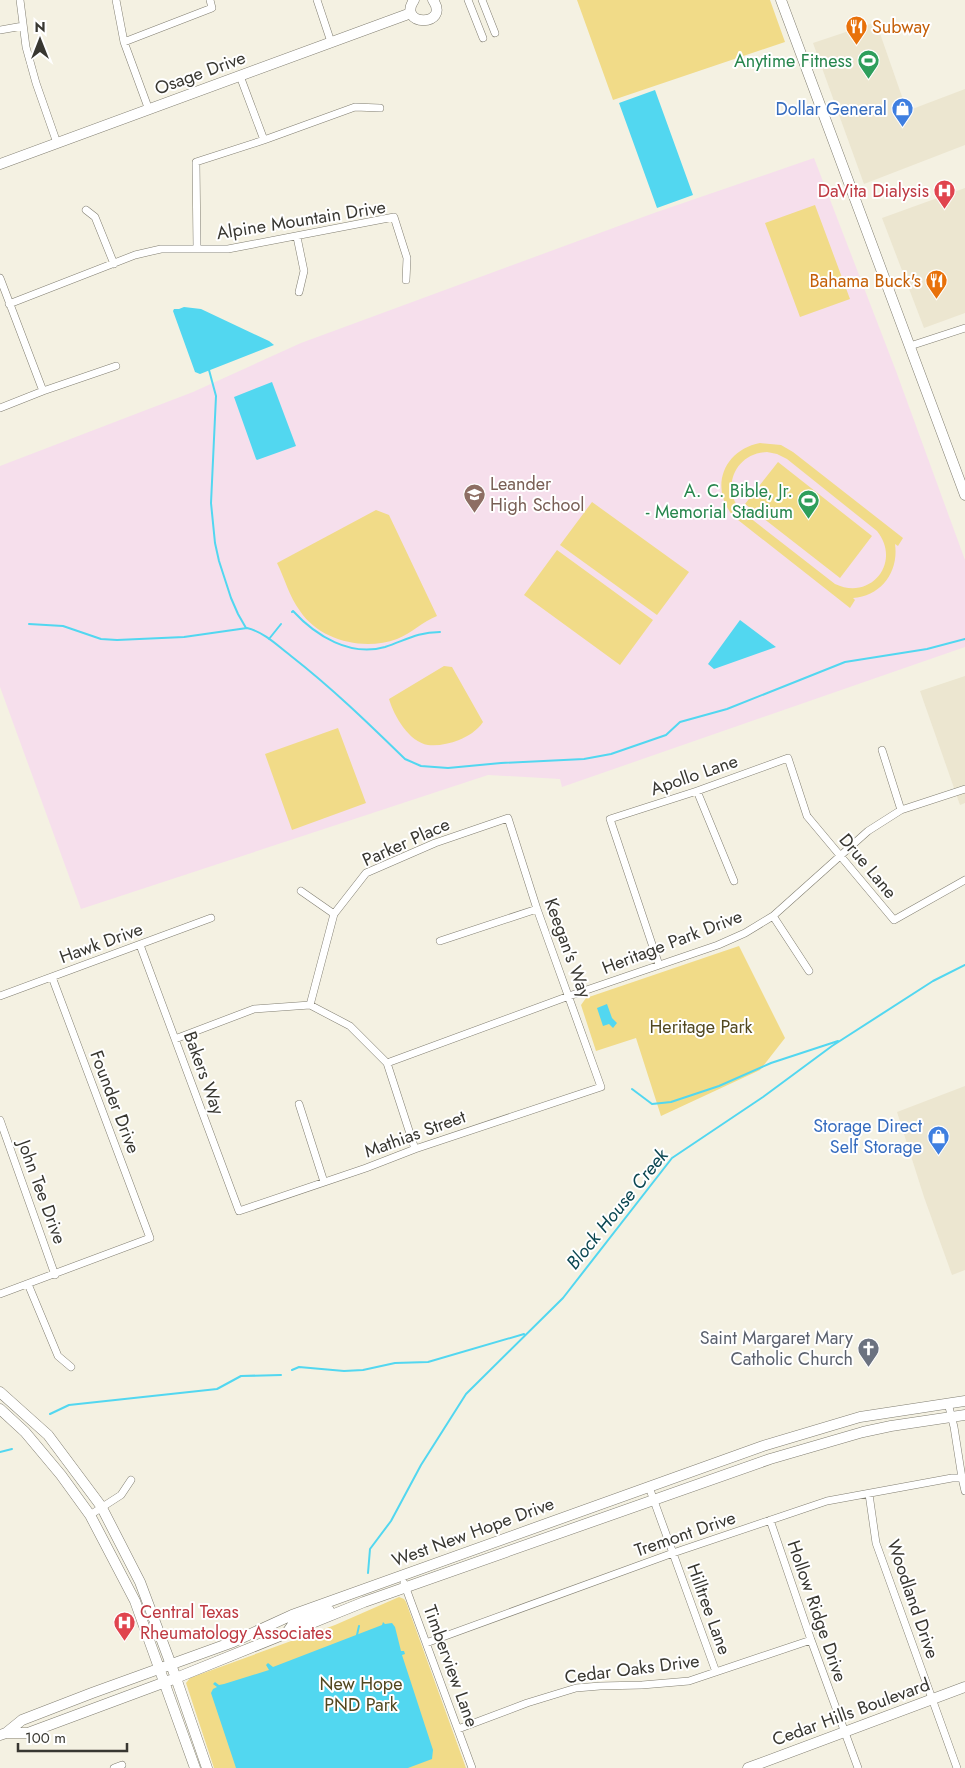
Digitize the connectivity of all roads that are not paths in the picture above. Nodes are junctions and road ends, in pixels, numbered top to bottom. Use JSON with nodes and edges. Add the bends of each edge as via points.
{"nodes":[{"id":1,"x":20,"y":0,"type":"edge"},
{"id":2,"x":116,"y":0,"type":"edge"},
{"id":3,"x":210,"y":0,"type":"edge"},
{"id":4,"x":317,"y":0,"type":"edge"},
{"id":5,"x":414,"y":0,"type":"edge"},
{"id":6,"x":446,"y":0,"type":"edge"},
{"id":7,"x":468,"y":0,"type":"edge"},
{"id":8,"x":482,"y":0,"type":"edge"},
{"id":9,"x":781,"y":0,"type":"edge"},
{"id":10,"x":434,"y":2,"type":"edge"},
{"id":11,"x":411,"y":13,"type":"junction"},
{"id":12,"x":23,"y":26,"type":"junction"},
{"id":13,"x":0,"y":30,"type":"edge"},
{"id":14,"x":495,"y":33,"type":"dead end"},
{"id":15,"x":483,"y":38,"type":"dead end"},
{"id":16,"x":124,"y":42,"type":"junction"},
{"id":17,"x":331,"y":42,"type":"junction"},
{"id":18,"x":240,"y":76,"type":"junction"},
{"id":19,"x":380,"y":108,"type":"dead end"},
{"id":20,"x":149,"y":110,"type":"junction"},
{"id":21,"x":264,"y":140,"type":"junction"},
{"id":22,"x":57,"y":143,"type":"junction"},
{"id":23,"x":0,"y":164,"type":"edge"},
{"id":24,"x":86,"y":210,"type":"dead end"},
{"id":25,"x":297,"y":237,"type":"junction"},
{"id":26,"x":197,"y":249,"type":"junction"},
{"id":27,"x":114,"y":264,"type":"junction"},
{"id":28,"x":0,"y":278,"type":"edge"},
{"id":29,"x":406,"y":280,"type":"dead end"},
{"id":30,"x":299,"y":292,"type":"dead end"},
{"id":31,"x":10,"y":304,"type":"junction"},
{"id":32,"x":965,"y":328,"type":"edge"},
{"id":33,"x":910,"y":346,"type":"junction"},
{"id":34,"x":116,"y":366,"type":"dead end"},
{"id":35,"x":43,"y":391,"type":"junction"},
{"id":36,"x":0,"y":408,"type":"edge"},
{"id":37,"x":965,"y":495,"type":"edge"},
{"id":38,"x":882,"y":750,"type":"dead end"},
{"id":39,"x":788,"y":758,"type":"joint"},
{"id":40,"x":965,"y":789,"type":"edge"},
{"id":41,"x":697,"y":791,"type":"junction"},
{"id":42,"x":901,"y":810,"type":"junction"},
{"id":43,"x":508,"y":818,"type":"joint"},
{"id":44,"x":839,"y":855,"type":"junction"},
{"id":45,"x":965,"y":880,"type":"edge"},
{"id":46,"x":734,"y":881,"type":"dead end"},
{"id":47,"x":301,"y":892,"type":"dead end"},
{"id":48,"x":538,"y":909,"type":"junction"},
{"id":49,"x":334,"y":914,"type":"junction"},
{"id":50,"x":773,"y":916,"type":"junction"},
{"id":51,"x":211,"y":918,"type":"dead end"},
{"id":52,"x":440,"y":941,"type":"dead end"},
{"id":53,"x":140,"y":945,"type":"junction"},
{"id":54,"x":659,"y":965,"type":"junction"},
{"id":55,"x":809,"y":971,"type":"dead end"},
{"id":56,"x":52,"y":977,"type":"junction"},
{"id":57,"x":0,"y":996,"type":"edge"},
{"id":58,"x":569,"y":996,"type":"junction"},
{"id":59,"x":310,"y":1005,"type":"junction"},
{"id":60,"x":175,"y":1039,"type":"junction"},
{"id":61,"x":388,"y":1063,"type":"junction"},
{"id":62,"x":601,"y":1087,"type":"joint"},
{"id":63,"x":299,"y":1104,"type":"dead end"},
{"id":64,"x":0,"y":1120,"type":"edge"},
{"id":65,"x":415,"y":1149,"type":"junction"},
{"id":66,"x":324,"y":1182,"type":"junction"},
{"id":67,"x":239,"y":1211,"type":"joint"},
{"id":68,"x":55,"y":1274,"type":"junction"},
{"id":69,"x":28,"y":1284,"type":"junction"},
{"id":70,"x":0,"y":1294,"type":"edge"},
{"id":71,"x":71,"y":1367,"type":"dead end"},
{"id":72,"x":0,"y":1392,"type":"edge"},
{"id":73,"x":965,"y":1400,"type":"edge"},
{"id":74,"x":948,"y":1403,"type":"junction"},
{"id":75,"x":0,"y":1409,"type":"edge"},
{"id":76,"x":965,"y":1415,"type":"edge"},
{"id":77,"x":951,"y":1417,"type":"junction"},
{"id":78,"x":962,"y":1478,"type":"junction"},
{"id":79,"x":131,"y":1480,"type":"dead end"},
{"id":80,"x":649,"y":1487,"type":"junction"},
{"id":81,"x":965,"y":1491,"type":"edge"},
{"id":82,"x":869,"y":1494,"type":"junction"},
{"id":83,"x":654,"y":1500,"type":"junction"},
{"id":84,"x":101,"y":1506,"type":"junction"},
{"id":85,"x":90,"y":1515,"type":"junction"},
{"id":86,"x":770,"y":1520,"type":"junction"},
{"id":87,"x":674,"y":1553,"type":"junction"},
{"id":88,"x":401,"y":1575,"type":"junction"},
{"id":89,"x":406,"y":1588,"type":"junction"},
{"id":90,"x":338,"y":1598,"type":"junction"},
{"id":91,"x":286,"y":1634,"type":"junction"},
{"id":92,"x":811,"y":1640,"type":"junction"},
{"id":93,"x":426,"y":1643,"type":"junction"},
{"id":94,"x":171,"y":1664,"type":"junction"},
{"id":95,"x":159,"y":1669,"type":"junction"},
{"id":96,"x":716,"y":1672,"type":"junction"},
{"id":97,"x":176,"y":1678,"type":"junction"},
{"id":98,"x":164,"y":1682,"type":"junction"},
{"id":99,"x":965,"y":1687,"type":"edge"},
{"id":100,"x":933,"y":1699,"type":"junction"},
{"id":101,"x":458,"y":1729,"type":"junction"},
{"id":102,"x":844,"y":1731,"type":"junction"},
{"id":103,"x":3,"y":1734,"type":"edge"},
{"id":104,"x":195,"y":1768,"type":"edge"},
{"id":105,"x":207,"y":1768,"type":"edge"},
{"id":106,"x":472,"y":1768,"type":"edge"},
{"id":107,"x":748,"y":1768,"type":"edge"},
{"id":108,"x":858,"y":1768,"type":"edge"},
{"id":109,"x":957,"y":1768,"type":"edge"}],
"edges":[{"from":1,"to":12,"type":"street"},
{"from":2,"to":16,"type":"street"},
{"from":3,"to":16,"type":"street","via":[[212,8]]},
{"from":4,"to":17,"type":"street"},
{"from":5,"to":11,"type":"main road"},
{"from":6,"to":10,"type":"main road"},
{"from":7,"to":15,"type":"street"},
{"from":8,"to":14,"type":"street"},
{"from":9,"to":33,"type":"main road"},
{"from":10,"to":11,"type":"main road","via":[[436,12],[428,20],[420,21]]},
{"from":11,"to":17,"type":"main road","name":"Osage Drive"},
{"from":12,"to":13,"type":"street"},
{"from":12,"to":22,"type":"street","via":[[36,83]]},
{"from":16,"to":20,"type":"street"},
{"from":17,"to":18,"type":"main road","name":"Osage Drive"},
{"from":18,"to":20,"type":"main road","name":"Osage Drive"},
{"from":18,"to":21,"type":"street"},
{"from":19,"to":21,"type":"street","via":[[355,107]]},
{"from":20,"to":22,"type":"main road","name":"Osage Drive"},
{"from":21,"to":26,"type":"street","via":[[196,162]]},
{"from":22,"to":23,"type":"main road","name":"Osage Drive"},
{"from":24,"to":27,"type":"street","via":[[95,217]]},
{"from":25,"to":26,"type":"street","name":"Alpine Mountain Drive","via":[[228,249]]},
{"from":25,"to":29,"type":"street","name":"Alpine Mountain Drive","via":[[394,217],[407,258]]},
{"from":25,"to":30,"type":"street","via":[[304,271]]},
{"from":26,"to":27,"type":"street","name":"Alpine Mountain Drive","via":[[161,249]]},
{"from":27,"to":31,"type":"street","name":"Alpine Mountain Drive"},
{"from":28,"to":31,"type":"street"},
{"from":31,"to":35,"type":"street"},
{"from":32,"to":33,"type":"street"},
{"from":33,"to":37,"type":"main road"},
{"from":34,"to":35,"type":"street"},
{"from":35,"to":36,"type":"street"},
{"from":38,"to":42,"type":"street"},
{"from":39,"to":41,"type":"street","name":"Apollo Lane"},
{"from":39,"to":44,"type":"street","name":"Drue Lane","via":[[807,816]]},
{"from":40,"to":42,"type":"street","name":"Heritage Park Drive"},
{"from":41,"to":46,"type":"street"},
{"from":41,"to":54,"type":"street","name":"Apollo Lane","via":[[610,819]]},
{"from":42,"to":44,"type":"street","name":"Heritage Park Drive"},
{"from":43,"to":48,"type":"street","name":"Keegan's Way"},
{"from":43,"to":49,"type":"street","name":"Parker Place","via":[[435,843],[366,873]]},
{"from":44,"to":45,"type":"street","name":"Drue Lane","via":[[894,920]]},
{"from":44,"to":50,"type":"street","name":"Heritage Park Drive"},
{"from":47,"to":49,"type":"street"},
{"from":48,"to":52,"type":"street"},
{"from":48,"to":58,"type":"street","name":"Keegan's Way"},
{"from":49,"to":59,"type":"street","name":"Parker Place"},
{"from":50,"to":54,"type":"street","name":"Heritage Park Drive","via":[[736,937]]},
{"from":50,"to":55,"type":"street"},
{"from":51,"to":53,"type":"street","name":"Hawk Drive"},
{"from":53,"to":56,"type":"street","name":"Hawk Drive"},
{"from":53,"to":60,"type":"street","name":"Bakers Way"},
{"from":54,"to":58,"type":"street","name":"Heritage Park Drive"},
{"from":56,"to":57,"type":"street","name":"Hawk Drive"},
{"from":56,"to":68,"type":"street","name":"Founder Drive","via":[[150,1238]]},
{"from":58,"to":61,"type":"street","name":"Heritage Park Drive"},
{"from":58,"to":62,"type":"street","name":"Keegan's Way"},
{"from":59,"to":60,"type":"street","via":[[254,1009]]},
{"from":59,"to":61,"type":"street","via":[[350,1026]]},
{"from":60,"to":67,"type":"street","name":"Bakers Way"},
{"from":61,"to":65,"type":"street"},
{"from":62,"to":65,"type":"street","name":"Mathias Street"},
{"from":63,"to":66,"type":"street"},
{"from":64,"to":68,"type":"street","name":"John Tee Drive"},
{"from":65,"to":66,"type":"street","name":"Mathias Street"},
{"from":66,"to":67,"type":"street","name":"Mathias Street"},
{"from":68,"to":69,"type":"street"},
{"from":69,"to":70,"type":"street"},
{"from":69,"to":71,"type":"street","via":[[58,1356]]},
{"from":72,"to":84,"type":"main road","via":[[48,1435]]},
{"from":73,"to":74,"type":"main road","name":"West New Hope Drive"},
{"from":74,"to":77,"type":"street"},
{"from":74,"to":80,"type":"main road","name":"West New Hope Drive","via":[[860,1417],[763,1446]]},
{"from":75,"to":85,"type":"main road","via":[[49,1460]]},
{"from":76,"to":77,"type":"main road","name":"West New Hope Drive"},
{"from":77,"to":78,"type":"street"},
{"from":77,"to":83,"type":"main road","name":"West New Hope Drive","via":[[863,1432],[770,1459]]},
{"from":78,"to":81,"type":"street"},
{"from":78,"to":82,"type":"street","name":"Tremont Drive"},
{"from":79,"to":84,"type":"street","via":[[121,1496]]},
{"from":80,"to":83,"type":"street","name":"Hilltree Lane"},
{"from":80,"to":88,"type":"main road","name":"West New Hope Drive"},
{"from":82,"to":86,"type":"street","name":"Tremont Drive","via":[[827,1501]]},
{"from":82,"to":100,"type":"street","name":"Woodland Drive","via":[[876,1543]]},
{"from":83,"to":87,"type":"street","name":"Hilltree Lane"},
{"from":83,"to":89,"type":"main road","name":"West New Hope Drive"},
{"from":84,"to":85,"type":"street"},
{"from":84,"to":94,"type":"main road","via":[[140,1582]]},
{"from":85,"to":95,"type":"main road","via":[[135,1601]]},
{"from":86,"to":87,"type":"street","name":"Tremont Drive"},
{"from":86,"to":92,"type":"street","name":"Hollow Ridge Drive"},
{"from":87,"to":93,"type":"street","name":"Tremont Drive"},
{"from":87,"to":96,"type":"street","name":"Hilltree Lane"},
{"from":88,"to":89,"type":"street","name":"Timberview Lane"},
{"from":88,"to":90,"type":"main road","name":"West New Hope Drive"},
{"from":89,"to":91,"type":"main road","name":"West New Hope Drive"},
{"from":89,"to":93,"type":"street","name":"Timberview Lane"},
{"from":90,"to":91,"type":"main road","via":[[331,1609],[293,1624]]},
{"from":90,"to":94,"type":"main road","name":"West New Hope Drive"},
{"from":91,"to":97,"type":"main road","name":"West New Hope Drive"},
{"from":92,"to":96,"type":"street","name":"Cedar Oaks Drive"},
{"from":92,"to":102,"type":"street","name":"Hollow Ridge Drive"},
{"from":93,"to":101,"type":"street","name":"Timberview Lane"},
{"from":94,"to":95,"type":"main road","name":"West New Hope Drive"},
{"from":94,"to":97,"type":"main road"},
{"from":95,"to":98,"type":"main road"},
{"from":95,"to":103,"type":"main road","name":"West New Hope Drive","via":[[22,1720]]},
{"from":96,"to":101,"type":"street","name":"Cedar Oaks Drive","via":[[689,1681],[576,1688]]},
{"from":97,"to":98,"type":"main road","name":"West New Hope Drive"},
{"from":97,"to":105,"type":"main road"},
{"from":98,"to":103,"type":"main road","name":"West New Hope Drive","via":[[28,1733]]},
{"from":98,"to":104,"type":"main road"},
{"from":99,"to":100,"type":"main road","name":"Cedar Hills Boulevard"},
{"from":100,"to":102,"type":"main road","name":"Cedar Hills Boulevard"},
{"from":100,"to":109,"type":"street","name":"Woodland Drive"},
{"from":101,"to":106,"type":"street","name":"Timberview Lane"},
{"from":102,"to":107,"type":"main road","name":"Cedar Hills Boulevard"},
{"from":102,"to":108,"type":"street","name":"Hollow Ridge Drive"}]}
